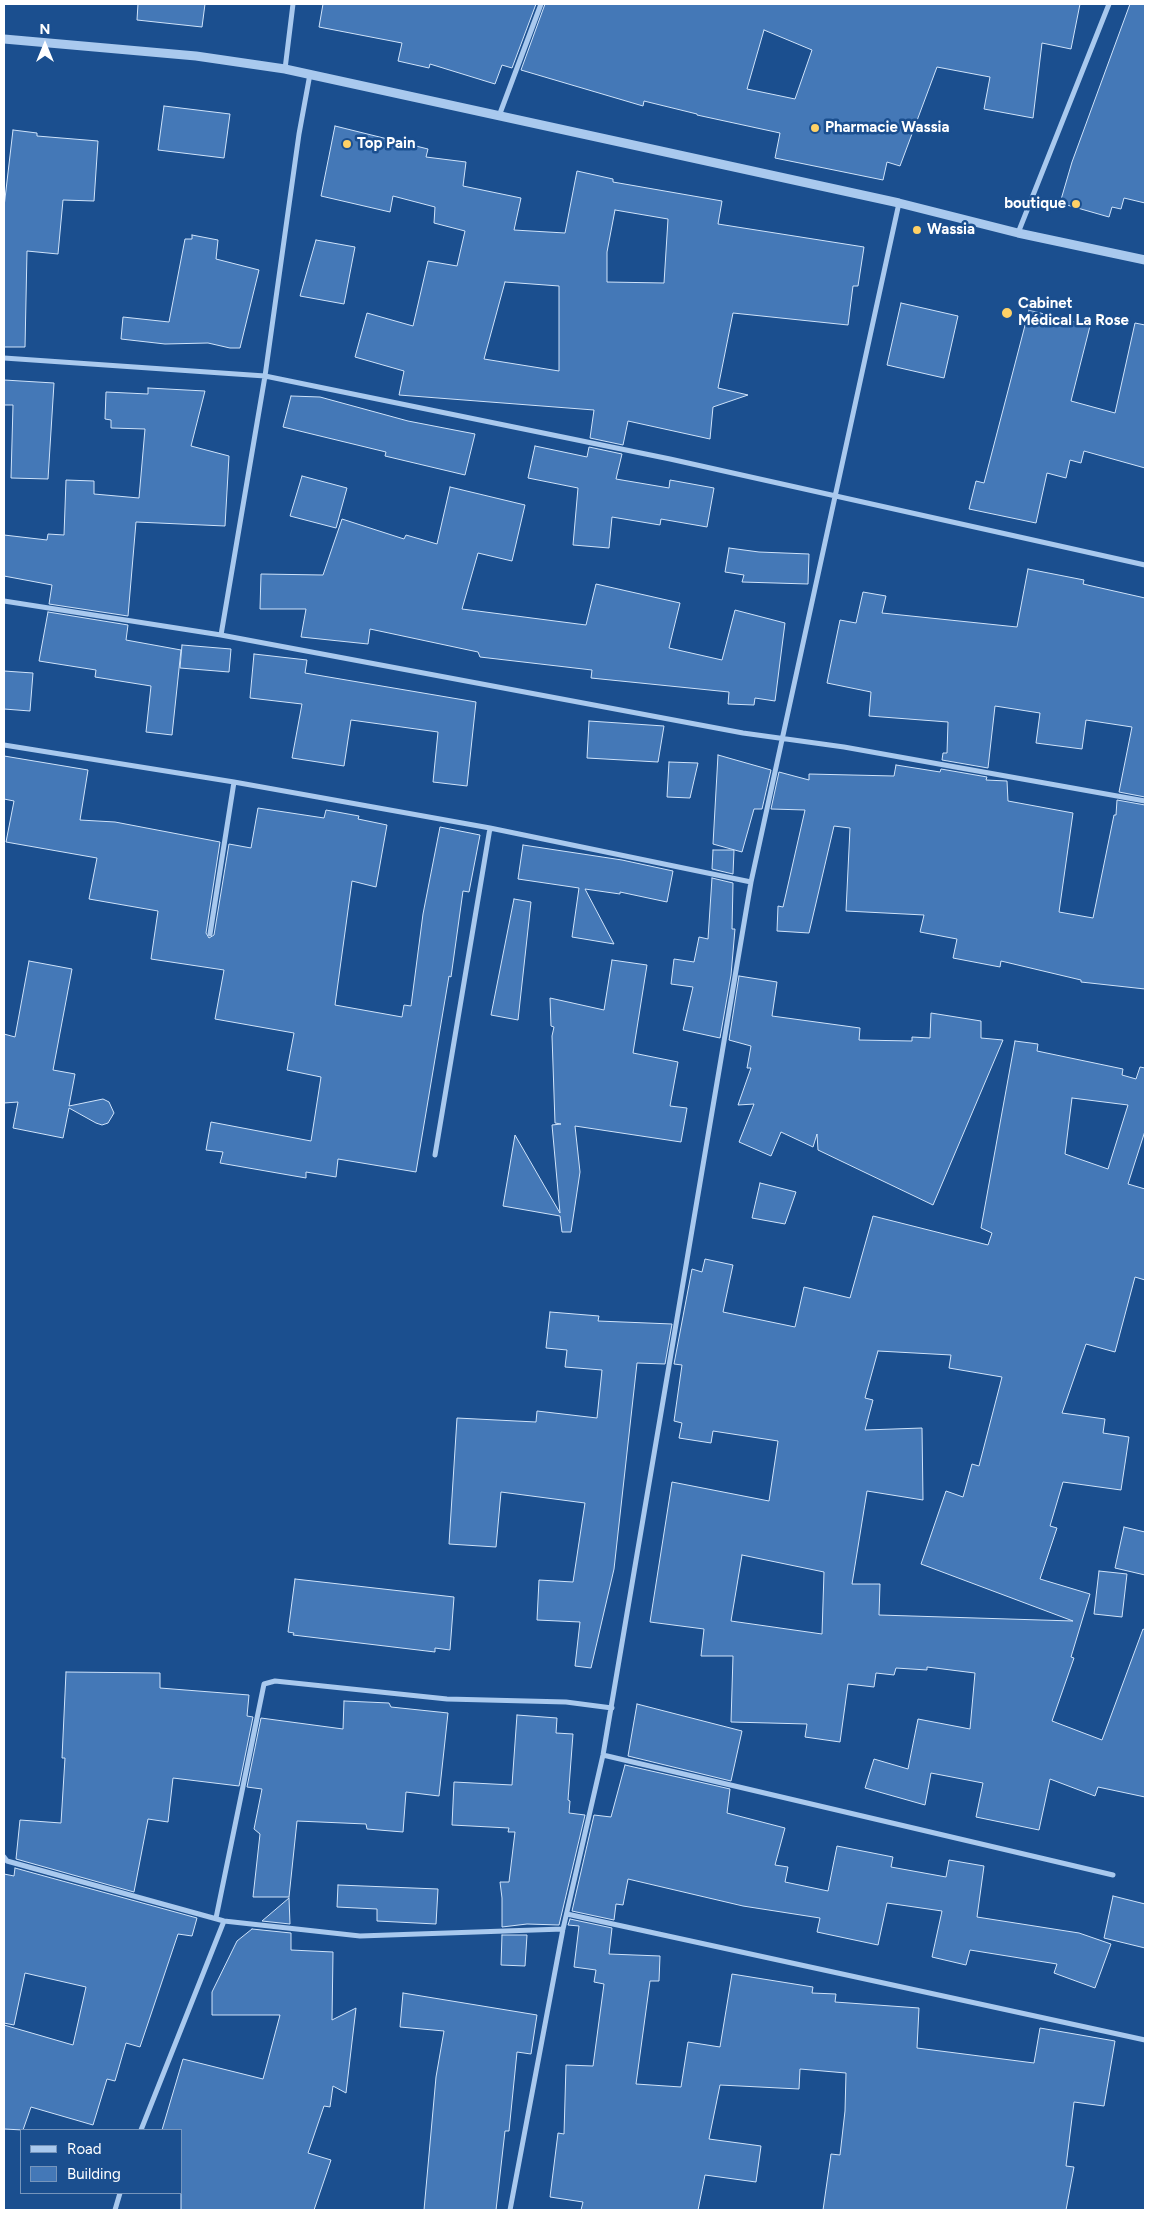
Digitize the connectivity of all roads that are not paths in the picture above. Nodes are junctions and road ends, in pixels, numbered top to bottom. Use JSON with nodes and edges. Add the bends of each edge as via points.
{"nodes":[{"id":1,"x":293,"y":4,"type":"edge"},
{"id":2,"x":541,"y":4,"type":"edge"},
{"id":3,"x":1109,"y":4,"type":"edge"},
{"id":4,"x":4,"y":39,"type":"edge"},
{"id":5,"x":285,"y":69,"type":"junction"},
{"id":6,"x":310,"y":74,"type":"junction"},
{"id":7,"x":499,"y":116,"type":"junction"},
{"id":8,"x":899,"y":203,"type":"junction"},
{"id":9,"x":1018,"y":233,"type":"junction"},
{"id":10,"x":1145,"y":260,"type":"edge"},
{"id":11,"x":4,"y":358,"type":"edge"},
{"id":12,"x":266,"y":376,"type":"junction"},
{"id":13,"x":837,"y":496,"type":"junction"},
{"id":14,"x":1145,"y":565,"type":"edge"},
{"id":15,"x":4,"y":600,"type":"edge"},
{"id":16,"x":221,"y":635,"type":"junction"},
{"id":17,"x":782,"y":738,"type":"junction"},
{"id":18,"x":4,"y":745,"type":"edge"},
{"id":19,"x":234,"y":782,"type":"junction"},
{"id":20,"x":1145,"y":801,"type":"edge"},
{"id":21,"x":490,"y":828,"type":"junction"},
{"id":22,"x":751,"y":882,"type":"junction"},
{"id":23,"x":210,"y":934,"type":"dead end"},
{"id":24,"x":435,"y":1155,"type":"dead end"},
{"id":25,"x":612,"y":1708,"type":"junction"},
{"id":26,"x":603,"y":1755,"type":"junction"},
{"id":27,"x":4,"y":1858,"type":"edge"},
{"id":28,"x":1113,"y":1875,"type":"dead end"},
{"id":29,"x":567,"y":1914,"type":"junction"},
{"id":30,"x":216,"y":1918,"type":"junction"},
{"id":31,"x":224,"y":1921,"type":"junction"},
{"id":32,"x":563,"y":1929,"type":"junction"},
{"id":33,"x":1145,"y":2040,"type":"edge"},
{"id":34,"x":141,"y":2129,"type":"edge"},
{"id":35,"x":120,"y":2194,"type":"edge"},
{"id":36,"x":116,"y":2210,"type":"edge"},
{"id":37,"x":510,"y":2210,"type":"edge"}],
"edges":[{"from":1,"to":5,"type":"street"},
{"from":2,"to":7,"type":"street"},
{"from":3,"to":9,"type":"street"},
{"from":4,"to":5,"type":"street","via":[[196,56]]},
{"from":5,"to":6,"type":"street"},
{"from":6,"to":7,"type":"street"},
{"from":6,"to":12,"type":"street"},
{"from":7,"to":8,"type":"street"},
{"from":8,"to":9,"type":"street"},
{"from":8,"to":13,"type":"street"},
{"from":9,"to":10,"type":"street"},
{"from":11,"to":12,"type":"street"},
{"from":12,"to":13,"type":"street"},
{"from":12,"to":16,"type":"street"},
{"from":13,"to":14,"type":"street"},
{"from":13,"to":17,"type":"street"},
{"from":15,"to":16,"type":"street"},
{"from":16,"to":17,"type":"street"},
{"from":17,"to":20,"type":"street"},
{"from":17,"to":22,"type":"street"},
{"from":18,"to":19,"type":"street"},
{"from":19,"to":21,"type":"street"},
{"from":19,"to":23,"type":"street"},
{"from":21,"to":22,"type":"street"},
{"from":21,"to":24,"type":"street"},
{"from":22,"to":25,"type":"street"},
{"from":25,"to":26,"type":"street"},
{"from":25,"to":30,"type":"street","via":[[566,1702],[447,1699],[275,1681],[264,1684]]},
{"from":26,"to":28,"type":"street"},
{"from":26,"to":29,"type":"street"},
{"from":27,"to":30,"type":"street"},
{"from":29,"to":32,"type":"street"},
{"from":29,"to":33,"type":"street"},
{"from":30,"to":31,"type":"street"},
{"from":31,"to":32,"type":"street","via":[[360,1936]]},
{"from":31,"to":34,"type":"street"},
{"from":32,"to":37,"type":"street"},
{"from":35,"to":36,"type":"street"}]}
